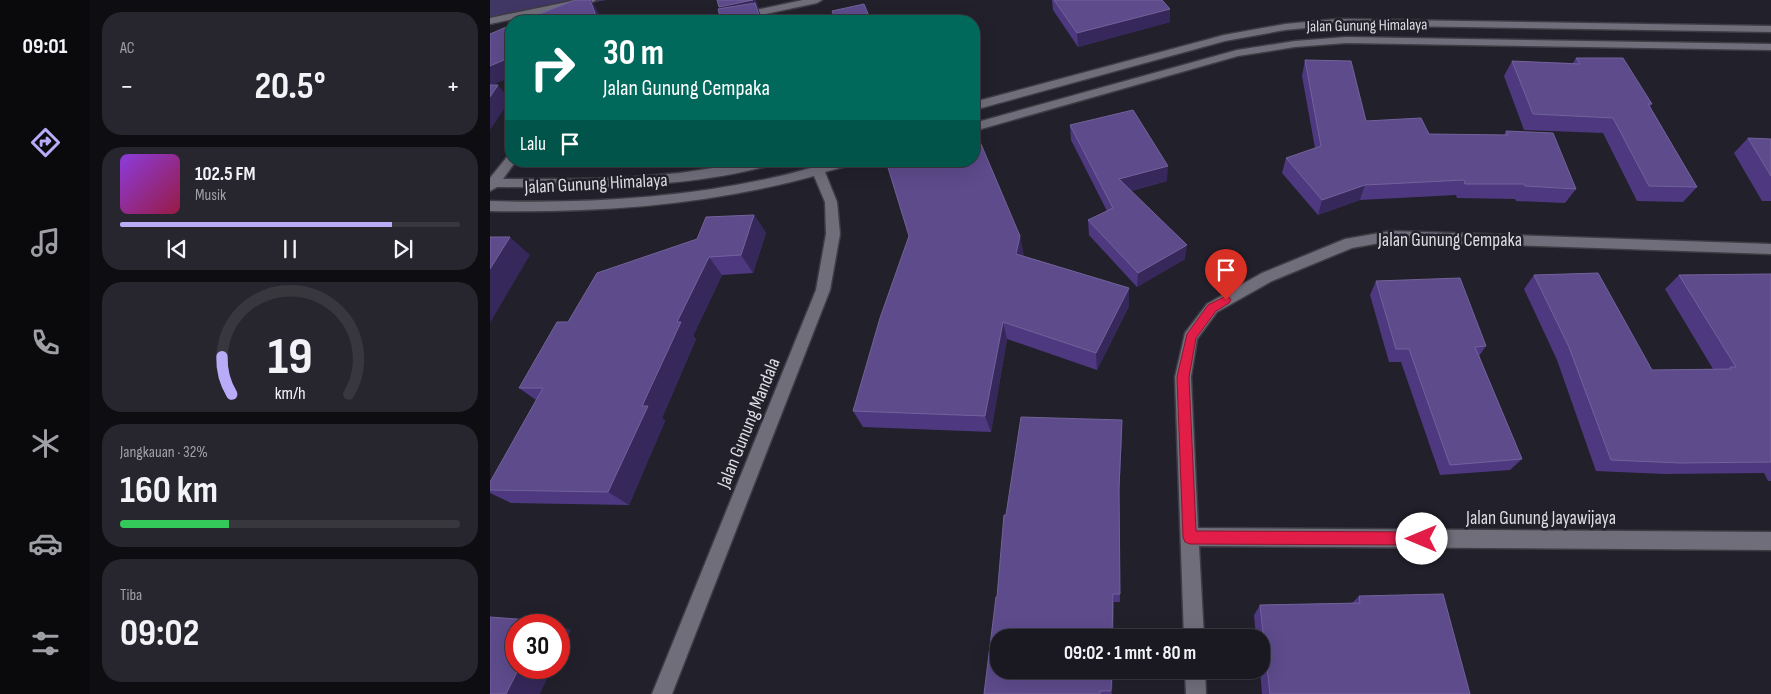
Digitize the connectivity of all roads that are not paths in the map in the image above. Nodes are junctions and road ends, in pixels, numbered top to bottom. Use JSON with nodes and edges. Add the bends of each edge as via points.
{"nodes":[{"id":1,"x":591,"y":0,"type":"edge"},
{"id":2,"x":817,"y":0,"type":"edge"},
{"id":3,"x":519,"y":15,"type":"edge"},
{"id":4,"x":747,"y":15,"type":"edge"},
{"id":5,"x":505,"y":18,"type":"edge"},
{"id":6,"x":490,"y":21,"type":"edge"},
{"id":7,"x":1771,"y":29,"type":"edge"},
{"id":8,"x":1771,"y":47,"type":"edge"},
{"id":9,"x":980,"y":104,"type":"edge"},
{"id":10,"x":980,"y":125,"type":"edge"},
{"id":11,"x":505,"y":167,"type":"edge"},
{"id":12,"x":740,"y":167,"type":"edge"},
{"id":13,"x":813,"y":167,"type":"edge"},
{"id":14,"x":816,"y":167,"type":"edge"},
{"id":15,"x":491,"y":184,"type":"edge"},
{"id":16,"x":490,"y":206,"type":"edge"},
{"id":17,"x":1771,"y":249,"type":"edge"},
{"id":18,"x":1190,"y":537,"type":"junction"},
{"id":19,"x":1771,"y":541,"type":"edge"},
{"id":20,"x":1194,"y":629,"type":"edge"},
{"id":21,"x":1195,"y":679,"type":"edge"},
{"id":22,"x":662,"y":694,"type":"edge"},
{"id":23,"x":1196,"y":694,"type":"edge"}],
"edges":[{"from":1,"to":3,"type":"street"},
{"from":2,"to":4,"type":"street"},
{"from":5,"to":6,"type":"street"},
{"from":7,"to":9,"type":"street","name":"Jalan Gunung Himalaya","via":[[1312,24],[1224,38]]},
{"from":8,"to":10,"type":"street","name":"Jalan Gunung Himalaya","via":[[1346,40],[1296,44],[1237,53]]},
{"from":11,"to":15,"type":"street"},
{"from":12,"to":15,"type":"street","name":"Jalan Gunung Himalaya","via":[[682,178]]},
{"from":13,"to":16,"type":"street","name":"Jalan Gunung Himalaya","via":[[772,183],[674,200]]},
{"from":14,"to":22,"type":"street","name":"Jalan Gunung Mandala","via":[[831,202],[833,234],[823,290]]},
{"from":17,"to":18,"type":"street","name":"Jalan Gunung Cempaka","via":[[1391,236],[1350,243],[1267,277],[1212,308],[1190,337],[1183,377]]},
{"from":18,"to":19,"type":"street","name":"Jalan Gunung Jayawijaya"},
{"from":18,"to":20,"type":"street","name":"Jalan Gunung Cempaka"},
{"from":21,"to":23,"type":"street"}]}
